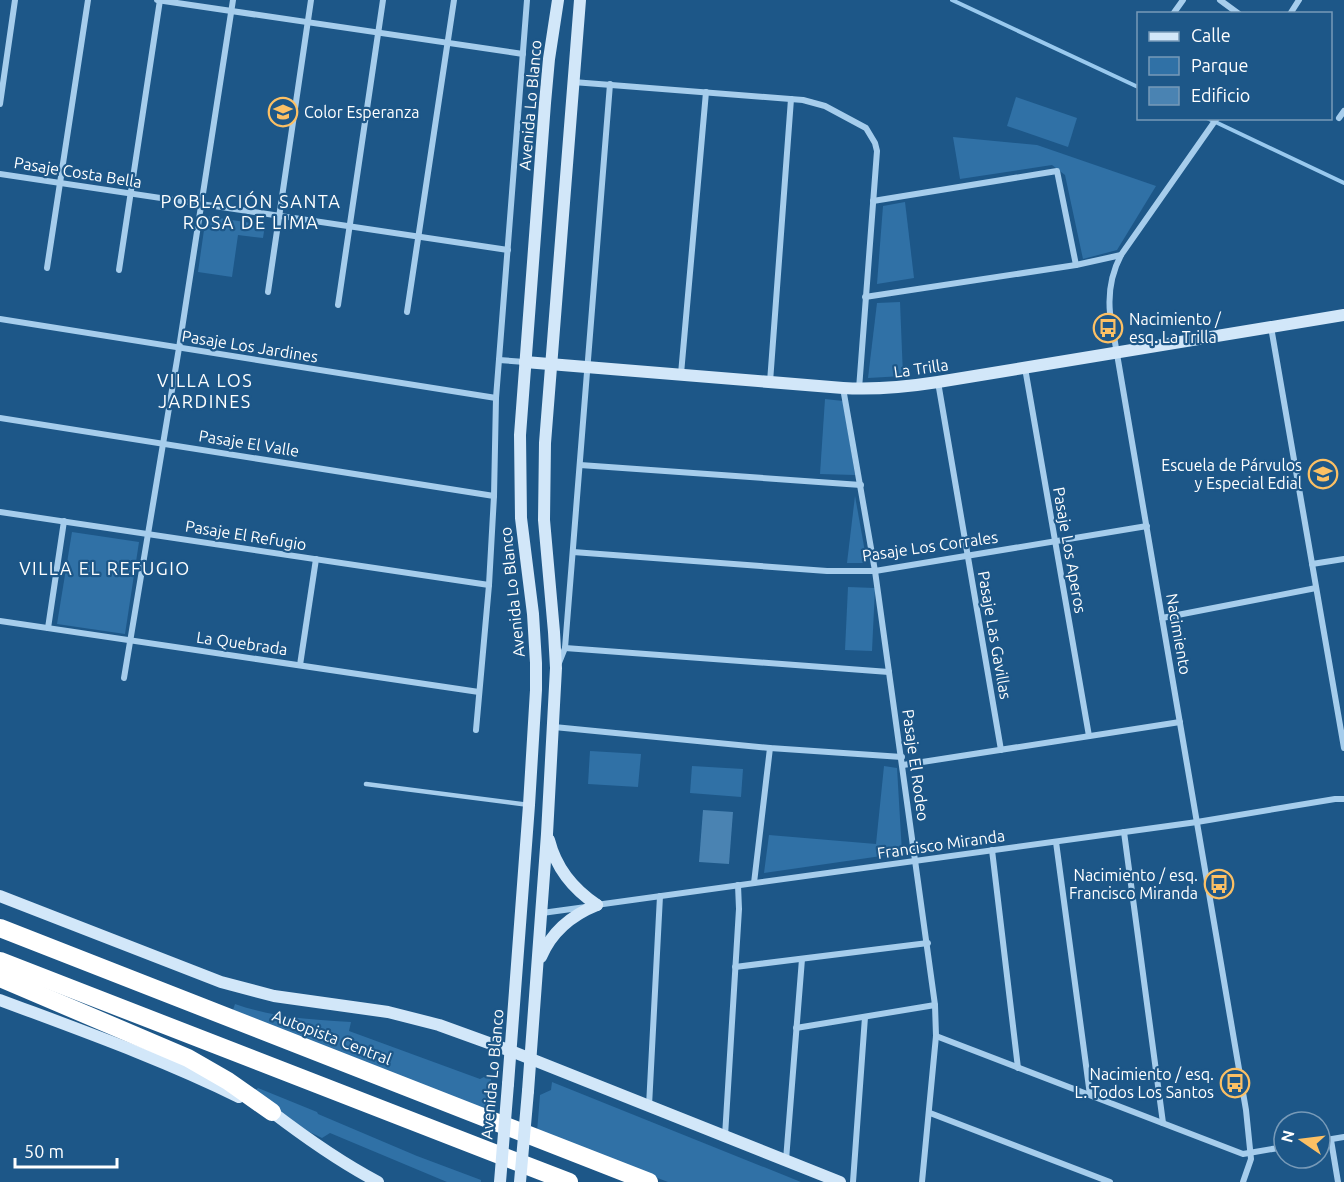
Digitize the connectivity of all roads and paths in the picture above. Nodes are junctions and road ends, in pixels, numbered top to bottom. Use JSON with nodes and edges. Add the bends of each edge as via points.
{"nodes":[{"id":1,"x":15,"y":0,"type":"edge"},
{"id":2,"x":88,"y":0,"type":"edge"},
{"id":3,"x":159,"y":0,"type":"edge"},
{"id":4,"x":233,"y":0,"type":"edge"},
{"id":5,"x":311,"y":0,"type":"edge"},
{"id":6,"x":383,"y":0,"type":"edge"},
{"id":7,"x":454,"y":0,"type":"edge"},
{"id":8,"x":527,"y":0,"type":"edge"},
{"id":9,"x":558,"y":0,"type":"edge"},
{"id":10,"x":580,"y":0,"type":"edge"},
{"id":11,"x":1220,"y":0,"type":"edge"},
{"id":12,"x":231,"y":11,"type":"junction"},
{"id":13,"x":1236,"y":12,"type":"edge"},
{"id":14,"x":308,"y":22,"type":"junction"},
{"id":15,"x":378,"y":32,"type":"junction"},
{"id":16,"x":448,"y":43,"type":"junction"},
{"id":17,"x":523,"y":54,"type":"junction"},
{"id":18,"x":573,"y":82,"type":"junction"},
{"id":19,"x":610,"y":84,"type":"junction"},
{"id":20,"x":705,"y":92,"type":"junction"},
{"id":21,"x":791,"y":99,"type":"junction"},
{"id":22,"x":0,"y":104,"type":"edge"},
{"id":23,"x":1344,"y":111,"type":"edge"},
{"id":24,"x":1339,"y":118,"type":"dead end"},
{"id":25,"x":1216,"y":120,"type":"edge"},
{"id":26,"x":0,"y":174,"type":"edge"},
{"id":27,"x":61,"y":183,"type":"junction"},
{"id":28,"x":130,"y":194,"type":"junction"},
{"id":29,"x":873,"y":201,"type":"junction"},
{"id":30,"x":202,"y":204,"type":"junction"},
{"id":31,"x":279,"y":216,"type":"junction"},
{"id":32,"x":349,"y":226,"type":"junction"},
{"id":33,"x":418,"y":237,"type":"junction"},
{"id":34,"x":508,"y":250,"type":"junction"},
{"id":35,"x":1120,"y":255,"type":"junction"},
{"id":36,"x":1076,"y":265,"type":"junction"},
{"id":37,"x":47,"y":268,"type":"dead end"},
{"id":38,"x":119,"y":270,"type":"dead end"},
{"id":39,"x":268,"y":292,"type":"dead end"},
{"id":40,"x":865,"y":297,"type":"junction"},
{"id":41,"x":338,"y":305,"type":"dead end"},
{"id":42,"x":407,"y":312,"type":"dead end"},
{"id":43,"x":1344,"y":315,"type":"edge"},
{"id":44,"x":0,"y":319,"type":"edge"},
{"id":45,"x":1271,"y":327,"type":"junction"},
{"id":46,"x":179,"y":348,"type":"junction"},
{"id":47,"x":1117,"y":352,"type":"junction"},
{"id":48,"x":499,"y":360,"type":"junction"},
{"id":49,"x":525,"y":362,"type":"junction"},
{"id":50,"x":551,"y":364,"type":"junction"},
{"id":51,"x":588,"y":367,"type":"junction"},
{"id":52,"x":1025,"y":368,"type":"junction"},
{"id":53,"x":681,"y":374,"type":"junction"},
{"id":54,"x":770,"y":382,"type":"junction"},
{"id":55,"x":938,"y":382,"type":"junction"},
{"id":56,"x":843,"y":388,"type":"junction"},
{"id":57,"x":859,"y":389,"type":"junction"},
{"id":58,"x":496,"y":398,"type":"junction"},
{"id":59,"x":0,"y":418,"type":"edge"},
{"id":60,"x":163,"y":443,"type":"junction"},
{"id":61,"x":580,"y":465,"type":"junction"},
{"id":62,"x":861,"y":485,"type":"junction"},
{"id":63,"x":494,"y":496,"type":"junction"},
{"id":64,"x":0,"y":512,"type":"edge"},
{"id":65,"x":64,"y":521,"type":"junction"},
{"id":66,"x":1147,"y":526,"type":"junction"},
{"id":67,"x":148,"y":534,"type":"junction"},
{"id":68,"x":1055,"y":541,"type":"junction"},
{"id":69,"x":573,"y":552,"type":"junction"},
{"id":70,"x":968,"y":555,"type":"junction"},
{"id":71,"x":316,"y":559,"type":"junction"},
{"id":72,"x":1344,"y":559,"type":"edge"},
{"id":73,"x":1312,"y":564,"type":"junction"},
{"id":74,"x":875,"y":571,"type":"junction"},
{"id":75,"x":489,"y":585,"type":"junction"},
{"id":76,"x":1316,"y":588,"type":"junction"},
{"id":77,"x":1162,"y":618,"type":"junction"},
{"id":78,"x":0,"y":621,"type":"edge"},
{"id":79,"x":48,"y":628,"type":"junction"},
{"id":80,"x":130,"y":640,"type":"junction"},
{"id":81,"x":565,"y":648,"type":"junction"},
{"id":82,"x":300,"y":666,"type":"junction"},
{"id":83,"x":556,"y":669,"type":"junction"},
{"id":84,"x":889,"y":672,"type":"junction"},
{"id":85,"x":124,"y":678,"type":"dead end"},
{"id":86,"x":479,"y":692,"type":"junction"},
{"id":87,"x":1180,"y":722,"type":"junction"},
{"id":88,"x":554,"y":727,"type":"junction"},
{"id":89,"x":476,"y":730,"type":"dead end"},
{"id":90,"x":1089,"y":736,"type":"junction"},
{"id":91,"x":770,"y":748,"type":"junction"},
{"id":92,"x":1344,"y":748,"type":"edge"},
{"id":93,"x":1001,"y":750,"type":"junction"},
{"id":94,"x":902,"y":757,"type":"junction"},
{"id":95,"x":903,"y":765,"type":"junction"},
{"id":96,"x":366,"y":784,"type":"dead end"},
{"id":97,"x":1344,"y":799,"type":"edge"},
{"id":98,"x":529,"y":805,"type":"junction"},
{"id":99,"x":1197,"y":822,"type":"junction"},
{"id":100,"x":1124,"y":832,"type":"junction"},
{"id":101,"x":547,"y":834,"type":"junction"},
{"id":102,"x":1056,"y":842,"type":"junction"},
{"id":103,"x":992,"y":850,"type":"junction"},
{"id":104,"x":915,"y":861,"type":"junction"},
{"id":105,"x":754,"y":883,"type":"junction"},
{"id":106,"x":738,"y":885,"type":"junction"},
{"id":107,"x":0,"y":896,"type":"edge"},
{"id":108,"x":660,"y":896,"type":"junction"},
{"id":109,"x":597,"y":905,"type":"junction"},
{"id":110,"x":542,"y":913,"type":"junction"},
{"id":111,"x":0,"y":928,"type":"edge"},
{"id":112,"x":520,"y":928,"type":"junction"},
{"id":113,"x":928,"y":943,"type":"junction"},
{"id":114,"x":802,"y":959,"type":"junction"},
{"id":115,"x":0,"y":961,"type":"edge"},
{"id":116,"x":538,"y":963,"type":"junction"},
{"id":117,"x":735,"y":967,"type":"junction"},
{"id":118,"x":0,"y":978,"type":"edge"},
{"id":119,"x":0,"y":1000,"type":"edge"},
{"id":120,"x":935,"y":1005,"type":"junction"},
{"id":121,"x":865,"y":1017,"type":"junction"},
{"id":122,"x":796,"y":1028,"type":"junction"},
{"id":123,"x":936,"y":1036,"type":"junction"},
{"id":124,"x":511,"y":1051,"type":"junction"},
{"id":125,"x":531,"y":1059,"type":"junction"},
{"id":126,"x":1018,"y":1068,"type":"junction"},
{"id":127,"x":1090,"y":1095,"type":"junction"},
{"id":128,"x":648,"y":1106,"type":"junction"},
{"id":129,"x":272,"y":1112,"type":"junction"},
{"id":130,"x":930,"y":1113,"type":"junction"},
{"id":131,"x":1163,"y":1123,"type":"junction"},
{"id":132,"x":725,"y":1136,"type":"junction"},
{"id":133,"x":1332,"y":1146,"type":"edge"},
{"id":134,"x":1272,"y":1149,"type":"edge"},
{"id":135,"x":1251,"y":1153,"type":"junction"},
{"id":136,"x":786,"y":1161,"type":"junction"},
{"id":137,"x":378,"y":1182,"type":"edge"},
{"id":138,"x":500,"y":1182,"type":"edge"},
{"id":139,"x":520,"y":1182,"type":"edge"},
{"id":140,"x":569,"y":1182,"type":"edge"},
{"id":141,"x":649,"y":1182,"type":"edge"},
{"id":142,"x":840,"y":1182,"type":"edge"},
{"id":143,"x":853,"y":1182,"type":"edge"},
{"id":144,"x":922,"y":1182,"type":"edge"},
{"id":145,"x":1110,"y":1182,"type":"edge"},
{"id":146,"x":1243,"y":1182,"type":"edge"},
{"id":147,"x":1338,"y":1182,"type":"edge"}],
"edges":[{"from":1,"to":22,"type":"street"},
{"from":2,"to":27,"type":"street"},
{"from":3,"to":12,"type":"street"},
{"from":3,"to":28,"type":"street"},
{"from":4,"to":12,"type":"street"},
{"from":5,"to":14,"type":"street"},
{"from":6,"to":15,"type":"street"},
{"from":7,"to":16,"type":"street"},
{"from":8,"to":17,"type":"street","name":"Avenida Lo Blanco"},
{"from":9,"to":49,"type":"main road","name":"Avenida Lo Blanco","via":[[545,103]]},
{"from":10,"to":18,"type":"main road"},
{"from":11,"to":13,"type":"street"},
{"from":12,"to":14,"type":"street"},
{"from":12,"to":30,"type":"street"},
{"from":14,"to":15,"type":"street"},
{"from":14,"to":31,"type":"street"},
{"from":15,"to":16,"type":"street"},
{"from":15,"to":32,"type":"street"},
{"from":16,"to":17,"type":"street"},
{"from":16,"to":33,"type":"street"},
{"from":17,"to":34,"type":"street","name":"Avenida Lo Blanco"},
{"from":18,"to":19,"type":"street"},
{"from":18,"to":50,"type":"main road"},
{"from":19,"to":20,"type":"street"},
{"from":19,"to":51,"type":"street"},
{"from":20,"to":21,"type":"street"},
{"from":20,"to":53,"type":"street"},
{"from":21,"to":29,"type":"street","via":[[815,102],[866,128],[877,151]]},
{"from":21,"to":54,"type":"street"},
{"from":23,"to":24,"type":"street"},
{"from":25,"to":35,"type":"street","name":"Nacimiento"},
{"from":26,"to":27,"type":"street","name":"Pasaje Costa Bella"},
{"from":27,"to":28,"type":"street","name":"Pasaje Costa Bella"},
{"from":27,"to":37,"type":"street"},
{"from":28,"to":30,"type":"street","name":"Pasaje Costa Bella"},
{"from":28,"to":38,"type":"street"},
{"from":29,"to":36,"type":"street","via":[[1057,171]]},
{"from":29,"to":40,"type":"street"},
{"from":30,"to":31,"type":"street","name":"Pasaje Costa Bella"},
{"from":30,"to":46,"type":"street"},
{"from":31,"to":32,"type":"street","name":"Pasaje Costa Bella"},
{"from":31,"to":39,"type":"street"},
{"from":32,"to":33,"type":"street","name":"Pasaje Costa Bella"},
{"from":32,"to":41,"type":"street"},
{"from":33,"to":34,"type":"street","name":"Pasaje Costa Bella"},
{"from":33,"to":42,"type":"street"},
{"from":34,"to":48,"type":"street","name":"Avenida Lo Blanco"},
{"from":35,"to":36,"type":"street"},
{"from":35,"to":47,"type":"street","name":"Nacimiento","via":[[1109,292]]},
{"from":36,"to":40,"type":"street"},
{"from":40,"to":57,"type":"street"},
{"from":43,"to":45,"type":"main road","name":"La Trilla"},
{"from":44,"to":46,"type":"street","name":"Pasaje Los Jardines"},
{"from":45,"to":47,"type":"main road","name":"La Trilla"},
{"from":45,"to":73,"type":"street"},
{"from":46,"to":58,"type":"street","name":"Pasaje Los Jardines"},
{"from":46,"to":60,"type":"street"},
{"from":47,"to":52,"type":"main road","name":"La Trilla"},
{"from":47,"to":66,"type":"street","name":"Nacimiento"},
{"from":48,"to":49,"type":"street","name":"La Trilla"},
{"from":48,"to":58,"type":"street","name":"Avenida Lo Blanco"},
{"from":49,"to":50,"type":"main road","name":"La Trilla"},
{"from":49,"to":98,"type":"main road","name":"Avenida Lo Blanco","via":[[520,487],[536,663]]},
{"from":50,"to":51,"type":"main road","name":"La Trilla"},
{"from":50,"to":83,"type":"main road","via":[[543,496]]},
{"from":51,"to":53,"type":"main road","name":"La Trilla"},
{"from":51,"to":61,"type":"street"},
{"from":52,"to":55,"type":"main road","name":"La Trilla"},
{"from":52,"to":68,"type":"street","name":"Pasaje Los Aperos"},
{"from":53,"to":54,"type":"main road","name":"La Trilla"},
{"from":54,"to":56,"type":"main road","name":"La Trilla"},
{"from":55,"to":57,"type":"main road","name":"La Trilla"},
{"from":55,"to":70,"type":"street","name":"Pasaje Las Gavillas"},
{"from":56,"to":57,"type":"main road","name":"La Trilla"},
{"from":56,"to":62,"type":"street","name":"Pasaje El Rodeo"},
{"from":58,"to":63,"type":"street","name":"Avenida Lo Blanco"},
{"from":59,"to":60,"type":"street","name":"Pasaje El Valle"},
{"from":60,"to":63,"type":"street","name":"Pasaje El Valle"},
{"from":60,"to":67,"type":"street"},
{"from":61,"to":62,"type":"street"},
{"from":61,"to":69,"type":"street"},
{"from":62,"to":74,"type":"street","name":"Pasaje El Rodeo"},
{"from":63,"to":75,"type":"street","name":"Avenida Lo Blanco"},
{"from":64,"to":65,"type":"street","name":"Pasaje El Refugio"},
{"from":65,"to":67,"type":"street","name":"Pasaje El Refugio"},
{"from":65,"to":79,"type":"street"},
{"from":66,"to":68,"type":"street","name":"Pasaje Los Corrales"},
{"from":66,"to":77,"type":"street","name":"Nacimiento"},
{"from":67,"to":71,"type":"street","name":"Pasaje El Refugio"},
{"from":67,"to":80,"type":"street"},
{"from":68,"to":70,"type":"street","name":"Pasaje Los Corrales"},
{"from":68,"to":90,"type":"street","name":"Pasaje Los Aperos"},
{"from":69,"to":74,"type":"street","name":"Pasaje Los Corrales","via":[[827,571]]},
{"from":69,"to":81,"type":"street"},
{"from":70,"to":74,"type":"street","name":"Pasaje Los Corrales"},
{"from":70,"to":93,"type":"street","name":"Pasaje Las Gavillas"},
{"from":71,"to":75,"type":"street","name":"Pasaje El Refugio"},
{"from":71,"to":82,"type":"street"},
{"from":72,"to":73,"type":"street"},
{"from":73,"to":76,"type":"street"},
{"from":74,"to":84,"type":"street","name":"Pasaje El Rodeo"},
{"from":75,"to":86,"type":"street","name":"Avenida Lo Blanco"},
{"from":76,"to":77,"type":"street"},
{"from":76,"to":92,"type":"street"},
{"from":77,"to":87,"type":"street","name":"Nacimiento"},
{"from":78,"to":79,"type":"street","name":"La Quebrada"},
{"from":79,"to":80,"type":"street","name":"La Quebrada"},
{"from":80,"to":82,"type":"street","name":"La Quebrada"},
{"from":80,"to":85,"type":"street"},
{"from":81,"to":83,"type":"street"},
{"from":81,"to":84,"type":"street"},
{"from":82,"to":86,"type":"street","name":"La Quebrada"},
{"from":83,"to":88,"type":"main road"},
{"from":84,"to":94,"type":"street","name":"Pasaje El Rodeo"},
{"from":86,"to":89,"type":"street","name":"Avenida Lo Blanco"},
{"from":87,"to":90,"type":"street"},
{"from":87,"to":99,"type":"street","name":"Nacimiento"},
{"from":88,"to":91,"type":"street"},
{"from":88,"to":101,"type":"main road"},
{"from":90,"to":93,"type":"street"},
{"from":91,"to":94,"type":"street"},
{"from":91,"to":105,"type":"street"},
{"from":93,"to":95,"type":"street"},
{"from":94,"to":95,"type":"street","name":"Pasaje El Rodeo"},
{"from":95,"to":104,"type":"street","name":"Pasaje El Rodeo"},
{"from":96,"to":98,"type":"lane"},
{"from":97,"to":99,"type":"street","name":"Francisco Miranda"},
{"from":98,"to":112,"type":"main road","name":"Avenida Lo Blanco"},
{"from":99,"to":100,"type":"street","name":"Francisco Miranda"},
{"from":99,"to":135,"type":"street","name":"Nacimiento"},
{"from":100,"to":102,"type":"street","name":"Francisco Miranda"},
{"from":100,"to":131,"type":"street"},
{"from":101,"to":109,"type":"main road","via":[[562,871],[578,891]]},
{"from":101,"to":110,"type":"main road"},
{"from":102,"to":103,"type":"street","name":"Francisco Miranda"},
{"from":102,"to":127,"type":"street"},
{"from":103,"to":104,"type":"street","name":"Francisco Miranda"},
{"from":103,"to":126,"type":"street"},
{"from":104,"to":105,"type":"street","name":"Francisco Miranda"},
{"from":104,"to":113,"type":"street","name":"Pasaje El Rodeo"},
{"from":105,"to":106,"type":"street","name":"Francisco Miranda"},
{"from":106,"to":108,"type":"street","name":"Francisco Miranda"},
{"from":106,"to":117,"type":"street"},
{"from":107,"to":124,"type":"main road","via":[[221,982],[274,996],[415,1018]]},
{"from":108,"to":109,"type":"street","name":"Francisco Miranda"},
{"from":108,"to":128,"type":"street"},
{"from":109,"to":110,"type":"street","name":"Francisco Miranda"},
{"from":109,"to":116,"type":"main road","via":[[559,928]]},
{"from":110,"to":112,"type":"main road","via":[[531,916]]},
{"from":110,"to":116,"type":"main road"},
{"from":111,"to":141,"type":"highway","name":"Autopista Central"},
{"from":112,"to":124,"type":"main road","name":"Avenida Lo Blanco"},
{"from":113,"to":114,"type":"street"},
{"from":113,"to":120,"type":"street","name":"Pasaje El Rodeo"},
{"from":114,"to":117,"type":"street"},
{"from":114,"to":122,"type":"street"},
{"from":115,"to":140,"type":"highway"},
{"from":116,"to":125,"type":"main road"},
{"from":117,"to":132,"type":"street"},
{"from":118,"to":129,"type":"highway","via":[[188,1058]]},
{"from":119,"to":129,"type":"main road","via":[[178,1069]]},
{"from":120,"to":121,"type":"street"},
{"from":120,"to":123,"type":"street","name":"Pasaje El Rodeo"},
{"from":121,"to":122,"type":"street"},
{"from":121,"to":143,"type":"street"},
{"from":122,"to":136,"type":"street"},
{"from":123,"to":126,"type":"street"},
{"from":123,"to":130,"type":"street","name":"Pasaje El Rodeo"},
{"from":124,"to":125,"type":"main road"},
{"from":124,"to":138,"type":"main road","name":"Avenida Lo Blanco","bridge":true},
{"from":125,"to":128,"type":"main road"},
{"from":125,"to":139,"type":"main road","bridge":true},
{"from":126,"to":127,"type":"street"},
{"from":127,"to":131,"type":"street"},
{"from":128,"to":132,"type":"main road"},
{"from":129,"to":137,"type":"main road","via":[[323,1150]]},
{"from":130,"to":144,"type":"street","name":"Pasaje El Rodeo"},
{"from":130,"to":145,"type":"street"},
{"from":131,"to":135,"type":"street","via":[[1244,1154]]},
{"from":132,"to":136,"type":"main road"},
{"from":133,"to":147,"type":"street"},
{"from":134,"to":135,"type":"street"},
{"from":135,"to":146,"type":"street","name":"Nacimiento"},
{"from":136,"to":142,"type":"main road"}]}
